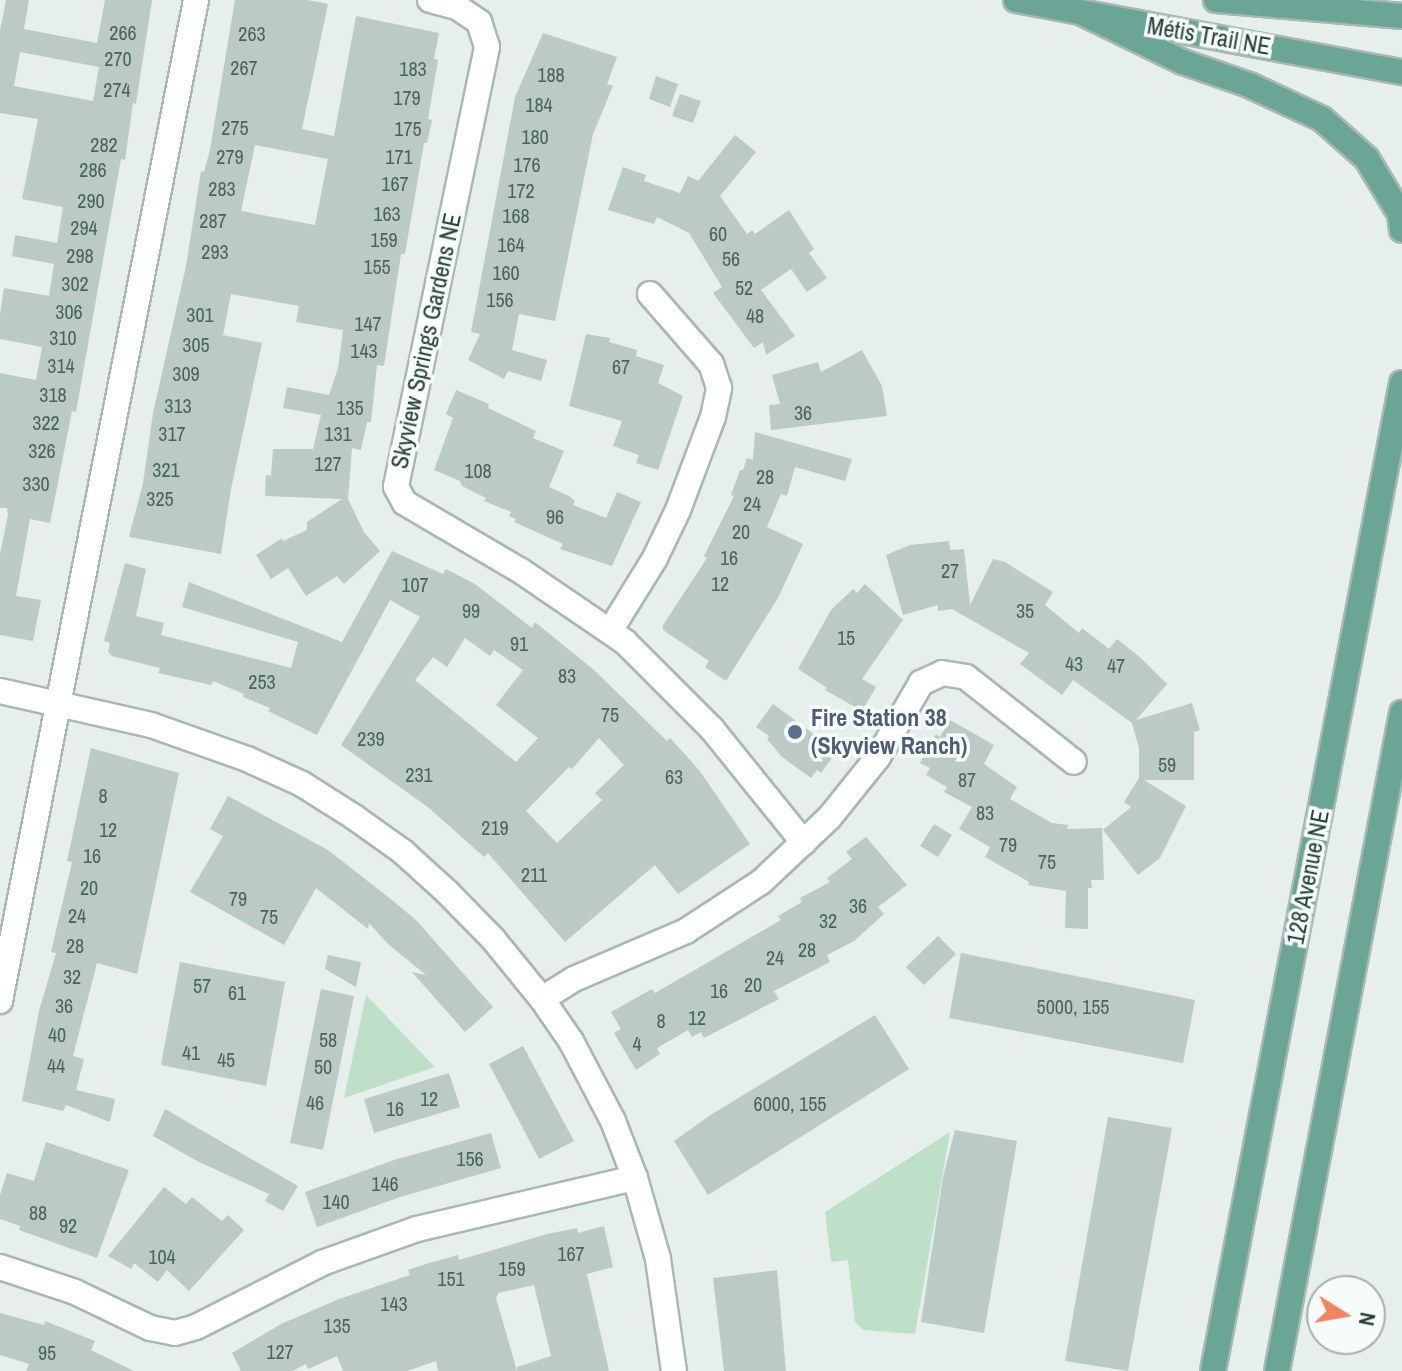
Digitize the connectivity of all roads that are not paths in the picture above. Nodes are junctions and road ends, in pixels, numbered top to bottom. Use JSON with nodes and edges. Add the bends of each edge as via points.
{"nodes":[{"id":1,"x":196,"y":0,"type":"edge"},
{"id":2,"x":430,"y":0,"type":"edge"},
{"id":3,"x":1016,"y":0,"type":"edge"},
{"id":4,"x":1216,"y":0,"type":"edge"},
{"id":5,"x":1082,"y":13,"type":"junction"},
{"id":6,"x":1402,"y":16,"type":"edge"},
{"id":7,"x":1402,"y":72,"type":"edge"},
{"id":8,"x":1402,"y":230,"type":"edge"},
{"id":9,"x":650,"y":294,"type":"dead end"},
{"id":10,"x":1402,"y":383,"type":"edge"},
{"id":11,"x":610,"y":631,"type":"junction"},
{"id":12,"x":0,"y":691,"type":"edge"},
{"id":13,"x":57,"y":702,"type":"junction"},
{"id":14,"x":1402,"y":713,"type":"edge"},
{"id":15,"x":1074,"y":762,"type":"dead end"},
{"id":16,"x":804,"y":843,"type":"junction"},
{"id":17,"x":542,"y":999,"type":"junction"},
{"id":18,"x":0,"y":1001,"type":"edge"},
{"id":19,"x":635,"y":1178,"type":"junction"},
{"id":20,"x":1245,"y":1207,"type":"junction"},
{"id":21,"x":0,"y":1267,"type":"edge"},
{"id":22,"x":674,"y":1371,"type":"edge"},
{"id":23,"x":1213,"y":1371,"type":"edge"},
{"id":24,"x":1224,"y":1371,"type":"edge"},
{"id":25,"x":1277,"y":1371,"type":"edge"}],
"edges":[{"from":1,"to":13,"type":"street"},
{"from":2,"to":11,"type":"street","name":"Skyview Springs Gardens NE","via":[[457,7],[479,22],[487,47],[396,487],[405,503]]},
{"from":3,"to":5,"type":"main road","name":"Métis Trail NE"},
{"from":4,"to":6,"type":"main road"},
{"from":5,"to":7,"type":"main road","name":"Métis Trail NE"},
{"from":5,"to":8,"type":"main road","via":[[1183,62],[1322,119],[1367,159],[1400,214]]},
{"from":9,"to":11,"type":"street","via":[[711,364],[719,388],[678,510]]},
{"from":10,"to":20,"type":"main road","name":"128 Avenue NE"},
{"from":11,"to":16,"type":"street","name":"Skyview Springs Gardens NE","via":[[712,729]]},
{"from":12,"to":13,"type":"street"},
{"from":13,"to":17,"type":"street","via":[[163,729],[302,784],[414,862],[493,939]]},
{"from":13,"to":18,"type":"street"},
{"from":14,"to":25,"type":"main road"},
{"from":15,"to":16,"type":"street","via":[[966,677],[942,673],[921,683],[878,757]]},
{"from":16,"to":17,"type":"street","via":[[729,905],[686,931],[574,979]]},
{"from":17,"to":19,"type":"street","via":[[593,1080]]},
{"from":19,"to":21,"type":"street","via":[[417,1229],[322,1263],[175,1333],[150,1328],[75,1292]]},
{"from":19,"to":22,"type":"street","via":[[658,1259]]},
{"from":20,"to":23,"type":"main road","name":"128 Avenue NE"},
{"from":20,"to":24,"type":"main road"}]}
